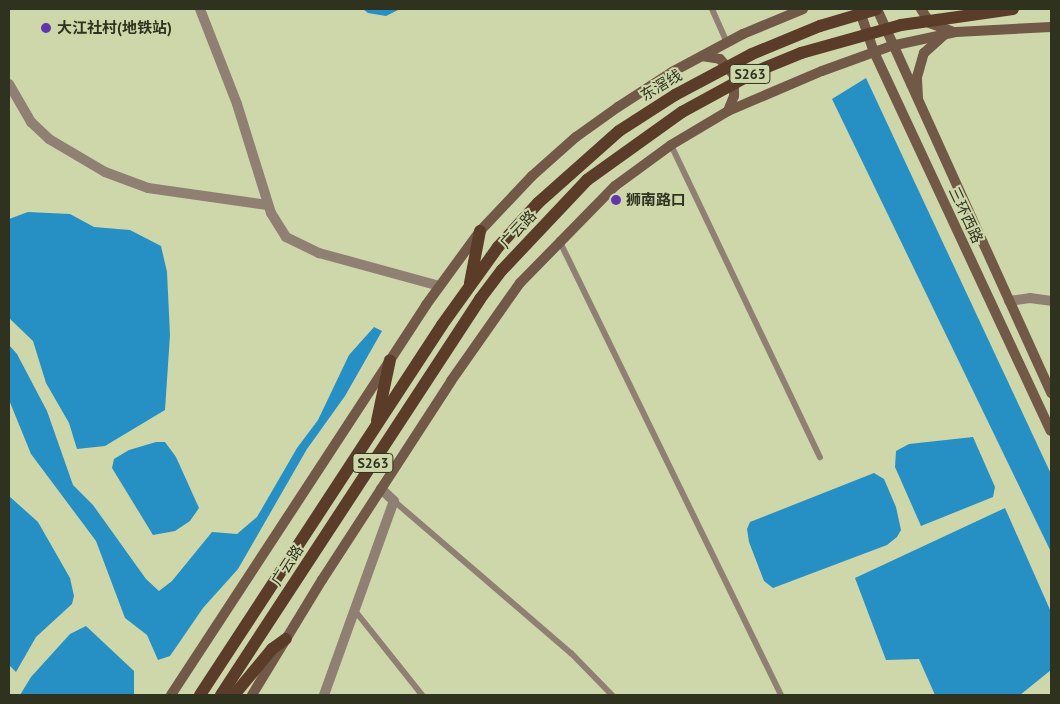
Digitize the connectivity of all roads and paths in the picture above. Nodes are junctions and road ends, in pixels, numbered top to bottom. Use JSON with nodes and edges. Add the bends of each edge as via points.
{"nodes":[{"id":1,"x":200,"y":9,"type":"edge"},
{"id":2,"x":712,"y":9,"type":"edge"},
{"id":3,"x":803,"y":9,"type":"edge"},
{"id":4,"x":859,"y":9,"type":"edge"},
{"id":5,"x":877,"y":9,"type":"edge"},
{"id":6,"x":921,"y":9,"type":"edge"},
{"id":7,"x":1013,"y":9,"type":"edge"},
{"id":8,"x":1051,"y":28,"type":"edge"},
{"id":9,"x":956,"y":32,"type":"junction"},
{"id":10,"x":944,"y":35,"type":"junction"},
{"id":11,"x":727,"y":42,"type":"junction"},
{"id":12,"x":891,"y":46,"type":"junction"},
{"id":13,"x":874,"y":52,"type":"junction"},
{"id":14,"x":702,"y":56,"type":"junction"},
{"id":15,"x":9,"y":84,"type":"edge"},
{"id":16,"x":919,"y":106,"type":"junction"},
{"id":17,"x":728,"y":111,"type":"junction"},
{"id":18,"x":670,"y":145,"type":"junction"},
{"id":19,"x":268,"y":205,"type":"junction"},
{"id":20,"x":480,"y":231,"type":"junction"},
{"id":21,"x":559,"y":240,"type":"junction"},
{"id":22,"x":498,"y":247,"type":"joint"},
{"id":23,"x":440,"y":286,"type":"junction"},
{"id":24,"x":468,"y":289,"type":"junction"},
{"id":25,"x":1051,"y":300,"type":"edge"},
{"id":26,"x":1009,"y":301,"type":"junction"},
{"id":27,"x":390,"y":360,"type":"junction"},
{"id":28,"x":1051,"y":393,"type":"edge"},
{"id":29,"x":376,"y":428,"type":"junction"},
{"id":30,"x":1051,"y":431,"type":"edge"},
{"id":31,"x":820,"y":457,"type":"dead end"},
{"id":32,"x":381,"y":489,"type":"junction"},
{"id":33,"x":394,"y":501,"type":"junction"},
{"id":34,"x":356,"y":612,"type":"junction"},
{"id":35,"x":286,"y":639,"type":"junction"},
{"id":36,"x":171,"y":695,"type":"edge"},
{"id":37,"x":200,"y":695,"type":"edge"},
{"id":38,"x":221,"y":695,"type":"edge"},
{"id":39,"x":234,"y":695,"type":"edge"},
{"id":40,"x":252,"y":695,"type":"edge"},
{"id":41,"x":324,"y":695,"type":"edge"},
{"id":42,"x":422,"y":695,"type":"edge"},
{"id":43,"x":612,"y":695,"type":"edge"},
{"id":44,"x":781,"y":695,"type":"edge"}],
"edges":[{"from":1,"to":19,"type":"street","via":[[237,104]]},
{"from":2,"to":11,"type":"lane"},
{"from":3,"to":11,"type":"main road","name":"广云路","number":"S263"},
{"from":4,"to":13,"type":"main road","name":"三环西路"},
{"from":5,"to":12,"type":"main road","name":"三环西路"},
{"from":5,"to":22,"type":"main road","name":"东滘线","number":"S263","via":[[820,26],[752,54],[675,95],[619,131],[538,203]]},
{"from":6,"to":9,"type":"main road","via":[[930,23]]},
{"from":7,"to":38,"type":"main road","name":"广云路","number":"S263","via":[[854,36],[757,71],[682,112],[587,180],[532,237],[480,299]]},
{"from":8,"to":9,"type":"main road","number":"S263"},
{"from":9,"to":10,"type":"main road","number":"S263"},
{"from":10,"to":12,"type":"main road","number":"S263"},
{"from":10,"to":16,"type":"main road","via":[[924,53],[917,77]]},
{"from":11,"to":14,"type":"main road","name":"广云路","number":"S263"},
{"from":12,"to":13,"type":"main road","number":"S263"},
{"from":12,"to":16,"type":"main road","name":"三环西路"},
{"from":13,"to":17,"type":"main road","number":"S263"},
{"from":13,"to":30,"type":"main road","name":"三环西路"},
{"from":14,"to":17,"type":"main road","via":[[720,59],[734,75],[734,96]]},
{"from":14,"to":20,"type":"main road","name":"广云路","number":"S263","via":[[672,72],[576,137],[532,176]]},
{"from":15,"to":19,"type":"street","via":[[31,122],[49,139],[105,172],[148,188]]},
{"from":16,"to":26,"type":"main road","name":"三环西路"},
{"from":17,"to":18,"type":"main road","number":"S263"},
{"from":18,"to":21,"type":"main road","number":"S263","via":[[615,186]]},
{"from":18,"to":31,"type":"lane"},
{"from":19,"to":23,"type":"street","via":[[286,237],[319,253]]},
{"from":20,"to":23,"type":"main road","name":"广云路","number":"S263"},
{"from":20,"to":24,"type":"main road"},
{"from":21,"to":32,"type":"main road","number":"S263","via":[[520,283]]},
{"from":21,"to":44,"type":"lane"},
{"from":22,"to":24,"type":"main road","name":"广云路","number":"S263"},
{"from":23,"to":27,"type":"main road","name":"广云路","number":"S263"},
{"from":24,"to":29,"type":"main road","name":"广云路","number":"S263"},
{"from":25,"to":26,"type":"street"},
{"from":26,"to":28,"type":"main road","name":"三环西路"},
{"from":27,"to":29,"type":"main road"},
{"from":27,"to":36,"type":"main road","name":"广云路","number":"S263"},
{"from":29,"to":37,"type":"main road","name":"广云路","number":"S263"},
{"from":32,"to":33,"type":"street"},
{"from":32,"to":35,"type":"main road","number":"S263"},
{"from":33,"to":34,"type":"street"},
{"from":33,"to":43,"type":"lane","via":[[571,653]]},
{"from":34,"to":41,"type":"street"},
{"from":34,"to":42,"type":"lane"},
{"from":35,"to":39,"type":"main road","via":[[272,648]]},
{"from":35,"to":40,"type":"main road","number":"S263"}]}
